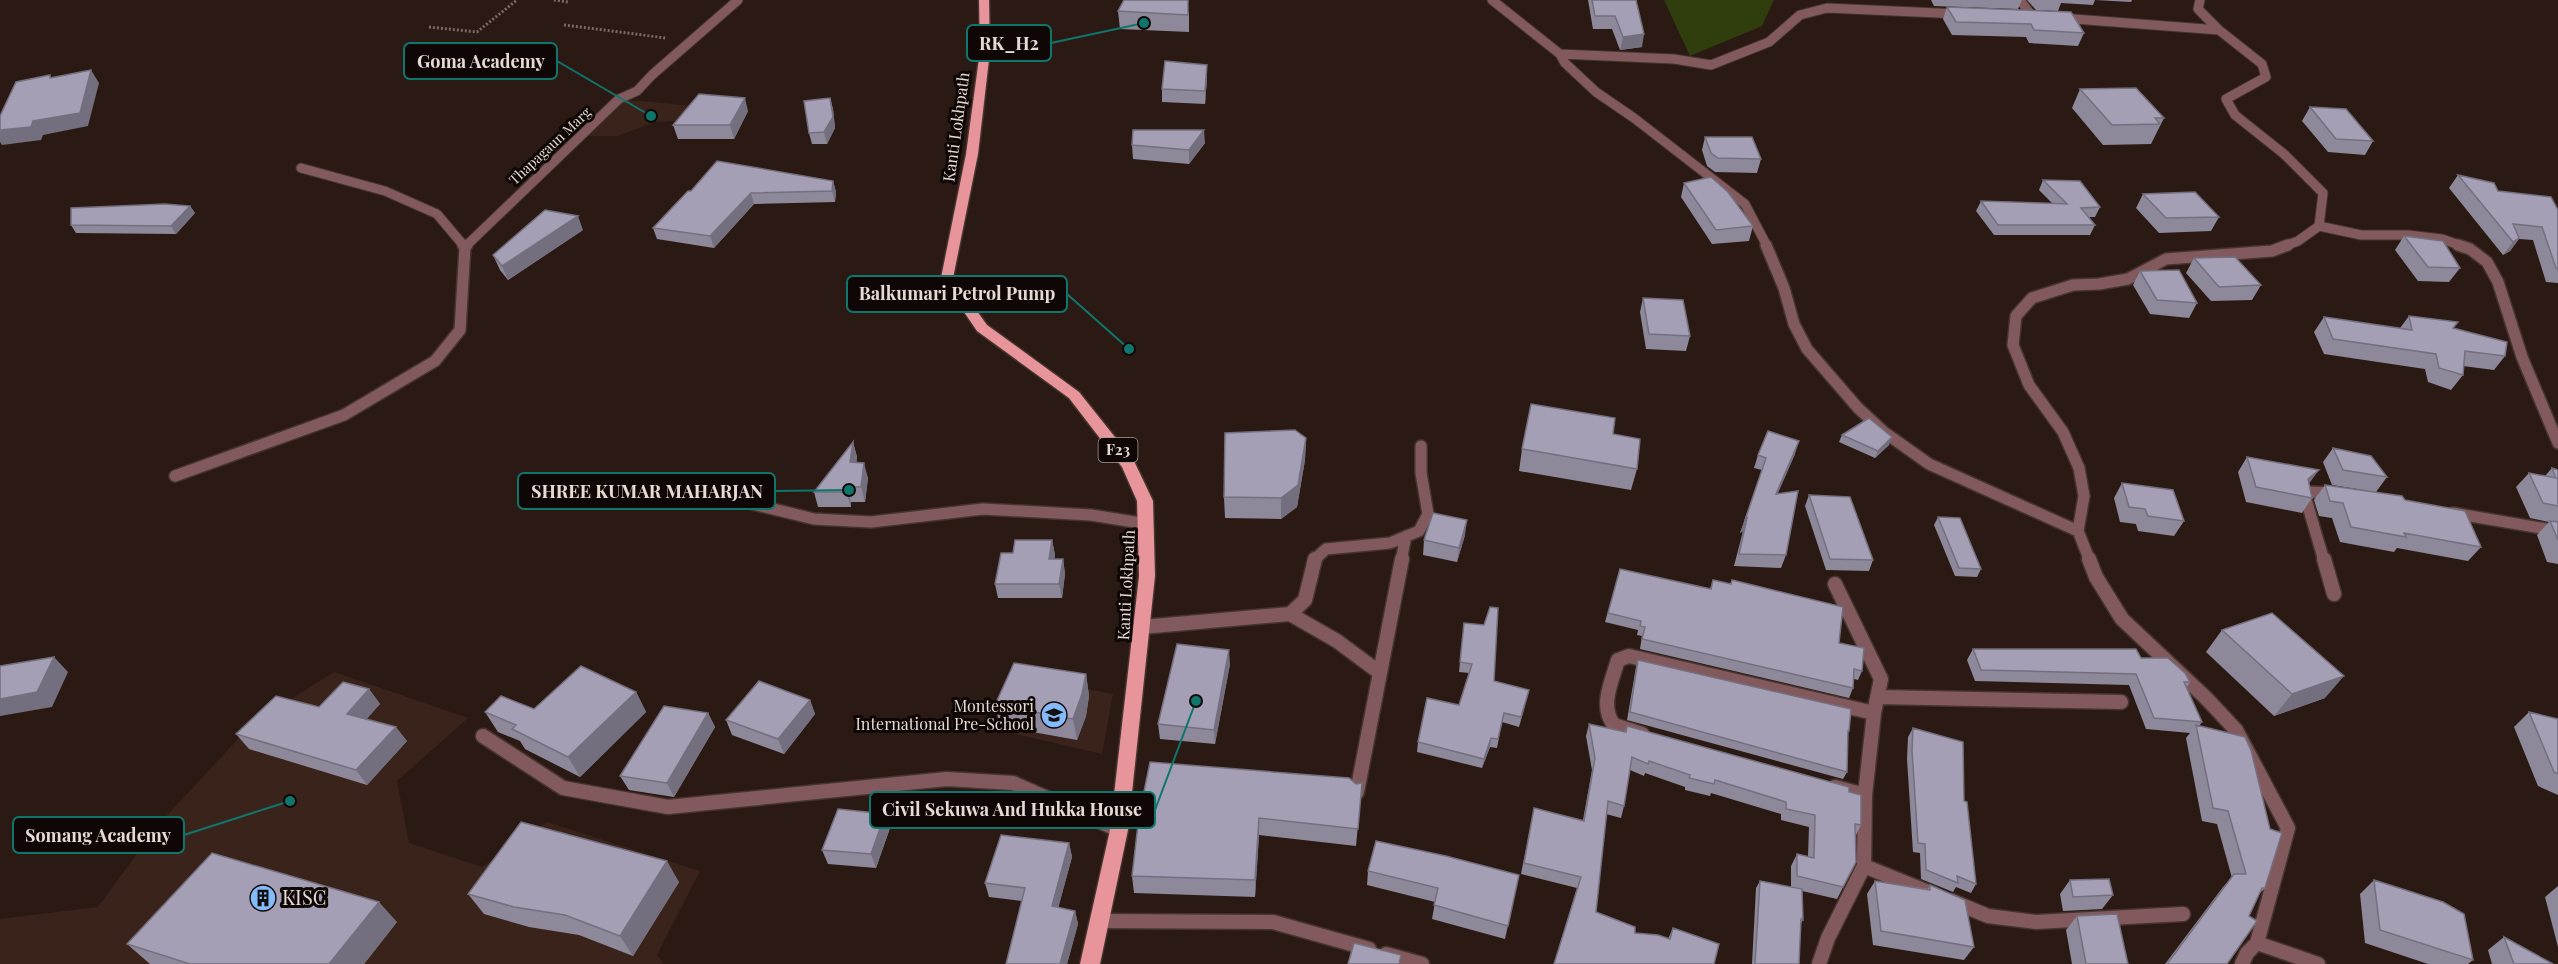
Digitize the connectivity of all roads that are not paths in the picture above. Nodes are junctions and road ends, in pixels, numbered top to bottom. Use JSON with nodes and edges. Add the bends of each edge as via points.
{"nodes":[{"id":1,"x":738,"y":0,"type":"edge"},
{"id":2,"x":984,"y":0,"type":"edge"},
{"id":3,"x":1492,"y":0,"type":"edge"},
{"id":4,"x":2020,"y":0,"type":"edge"},
{"id":5,"x":2200,"y":0,"type":"edge"},
{"id":6,"x":1964,"y":14,"type":"edge"},
{"id":7,"x":2021,"y":16,"type":"edge"},
{"id":8,"x":2032,"y":16,"type":"junction"},
{"id":9,"x":2043,"y":17,"type":"edge"},
{"id":10,"x":2053,"y":18,"type":"edge"},
{"id":11,"x":2219,"y":30,"type":"junction"},
{"id":12,"x":1560,"y":54,"type":"junction"},
{"id":13,"x":301,"y":168,"type":"dead end"},
{"id":14,"x":2319,"y":226,"type":"junction"},
{"id":15,"x":465,"y":247,"type":"junction"},
{"id":16,"x":2558,"y":443,"type":"edge"},
{"id":17,"x":1421,"y":446,"type":"dead end"},
{"id":18,"x":175,"y":476,"type":"dead end"},
{"id":19,"x":700,"y":491,"type":"dead end"},
{"id":20,"x":2346,"y":495,"type":"edge"},
{"id":21,"x":2440,"y":511,"type":"edge"},
{"id":22,"x":1147,"y":524,"type":"junction"},
{"id":23,"x":2078,"y":531,"type":"junction"},
{"id":24,"x":2558,"y":531,"type":"edge"},
{"id":25,"x":1406,"y":536,"type":"junction"},
{"id":26,"x":1835,"y":584,"type":"dead end"},
{"id":27,"x":2334,"y":594,"type":"dead end"},
{"id":28,"x":1290,"y":614,"type":"junction"},
{"id":29,"x":1142,"y":627,"type":"junction"},
{"id":30,"x":1380,"y":673,"type":"junction"},
{"id":31,"x":1879,"y":697,"type":"junction"},
{"id":32,"x":2121,"y":702,"type":"dead end"},
{"id":33,"x":1874,"y":713,"type":"junction"},
{"id":34,"x":483,"y":736,"type":"dead end"},
{"id":35,"x":1661,"y":739,"type":"edge"},
{"id":36,"x":1820,"y":783,"type":"edge"},
{"id":37,"x":1357,"y":792,"type":"edge"},
{"id":38,"x":1865,"y":795,"type":"junction"},
{"id":39,"x":1119,"y":830,"type":"junction"},
{"id":40,"x":1864,"y":866,"type":"junction"},
{"id":41,"x":2183,"y":914,"type":"dead end"},
{"id":42,"x":1101,"y":921,"type":"junction"},
{"id":43,"x":2257,"y":943,"type":"junction"},
{"id":44,"x":1090,"y":964,"type":"edge"},
{"id":45,"x":1422,"y":964,"type":"edge"},
{"id":46,"x":1819,"y":964,"type":"edge"},
{"id":47,"x":2242,"y":964,"type":"edge"},
{"id":48,"x":2318,"y":964,"type":"edge"}],
"edges":[{"from":1,"to":15,"type":"street","name":"Thapagaun Marg","via":[[651,75],[642,89],[619,99]]},
{"from":2,"to":22,"type":"main road","name":"Kanti Lokhpath","number":"F23","via":[[985,51],[972,154],[947,278],[982,328],[1074,395],[1129,465],[1145,501]]},
{"from":3,"to":12,"type":"street"},
{"from":4,"to":8,"type":"street"},
{"from":5,"to":11,"type":"street","via":[[2198,9]]},
{"from":6,"to":12,"type":"street","via":[[1827,8],[1800,15],[1769,42],[1711,65],[1674,59]]},
{"from":7,"to":8,"type":"street"},
{"from":8,"to":9,"type":"street"},
{"from":10,"to":11,"type":"street"},
{"from":11,"to":14,"type":"street","via":[[2262,64],[2266,77],[2226,99],[2235,115],[2284,154],[2323,193]]},
{"from":12,"to":23,"type":"street","via":[[1596,92],[1745,204],[1764,239],[1794,324],[1807,349],[1884,432],[1929,464]]},
{"from":13,"to":15,"type":"street","via":[[385,191],[438,214]]},
{"from":14,"to":16,"type":"street","via":[[2361,235],[2442,239],[2464,246],[2487,262]]},
{"from":14,"to":23,"type":"street","via":[[2298,241],[2272,251],[2166,259],[2128,279],[2073,285],[2032,298],[2016,316],[2013,345],[2029,385],[2063,432],[2079,468],[2084,496]]},
{"from":15,"to":18,"type":"street","via":[[460,330],[435,361],[344,415]]},
{"from":17,"to":25,"type":"street","via":[[1428,514],[1419,531]]},
{"from":19,"to":22,"type":"street","via":[[814,519],[871,522],[983,509],[1091,515]]},
{"from":20,"to":27,"type":"street","via":[[2322,491],[2305,496]]},
{"from":21,"to":24,"type":"street"},
{"from":22,"to":29,"type":"main road","name":"Kanti Lokhpath","number":"F23"},
{"from":23,"to":43,"type":"street","via":[[2096,577],[2122,619],[2236,730],[2288,828]]},
{"from":25,"to":28,"type":"street","via":[[1390,543],[1326,549],[1313,561],[1305,600]]},
{"from":25,"to":30,"type":"street"},
{"from":26,"to":31,"type":"street","via":[[1881,679]]},
{"from":28,"to":29,"type":"street"},
{"from":28,"to":30,"type":"street","via":[[1326,632]]},
{"from":29,"to":39,"type":"main road","name":"Kanti Lokhpath","number":"F23"},
{"from":30,"to":37,"type":"street"},
{"from":31,"to":32,"type":"street"},
{"from":31,"to":33,"type":"street"},
{"from":33,"to":35,"type":"street","via":[[1646,658],[1629,656],[1618,660],[1606,704],[1607,717],[1615,726]]},
{"from":33,"to":38,"type":"street"},
{"from":34,"to":39,"type":"street","via":[[563,788],[668,807],[947,779],[1013,783]]},
{"from":36,"to":38,"type":"street"},
{"from":38,"to":40,"type":"street"},
{"from":39,"to":42,"type":"main road","name":"Kanti Lokhpath","number":"F23"},
{"from":40,"to":41,"type":"street","via":[[1988,916],[2011,920]]},
{"from":40,"to":46,"type":"street"},
{"from":42,"to":44,"type":"main road","name":"Kanti Lokhpath","number":"F23"},
{"from":42,"to":45,"type":"street","via":[[1273,921]]},
{"from":43,"to":47,"type":"street"},
{"from":43,"to":48,"type":"street"}]}
